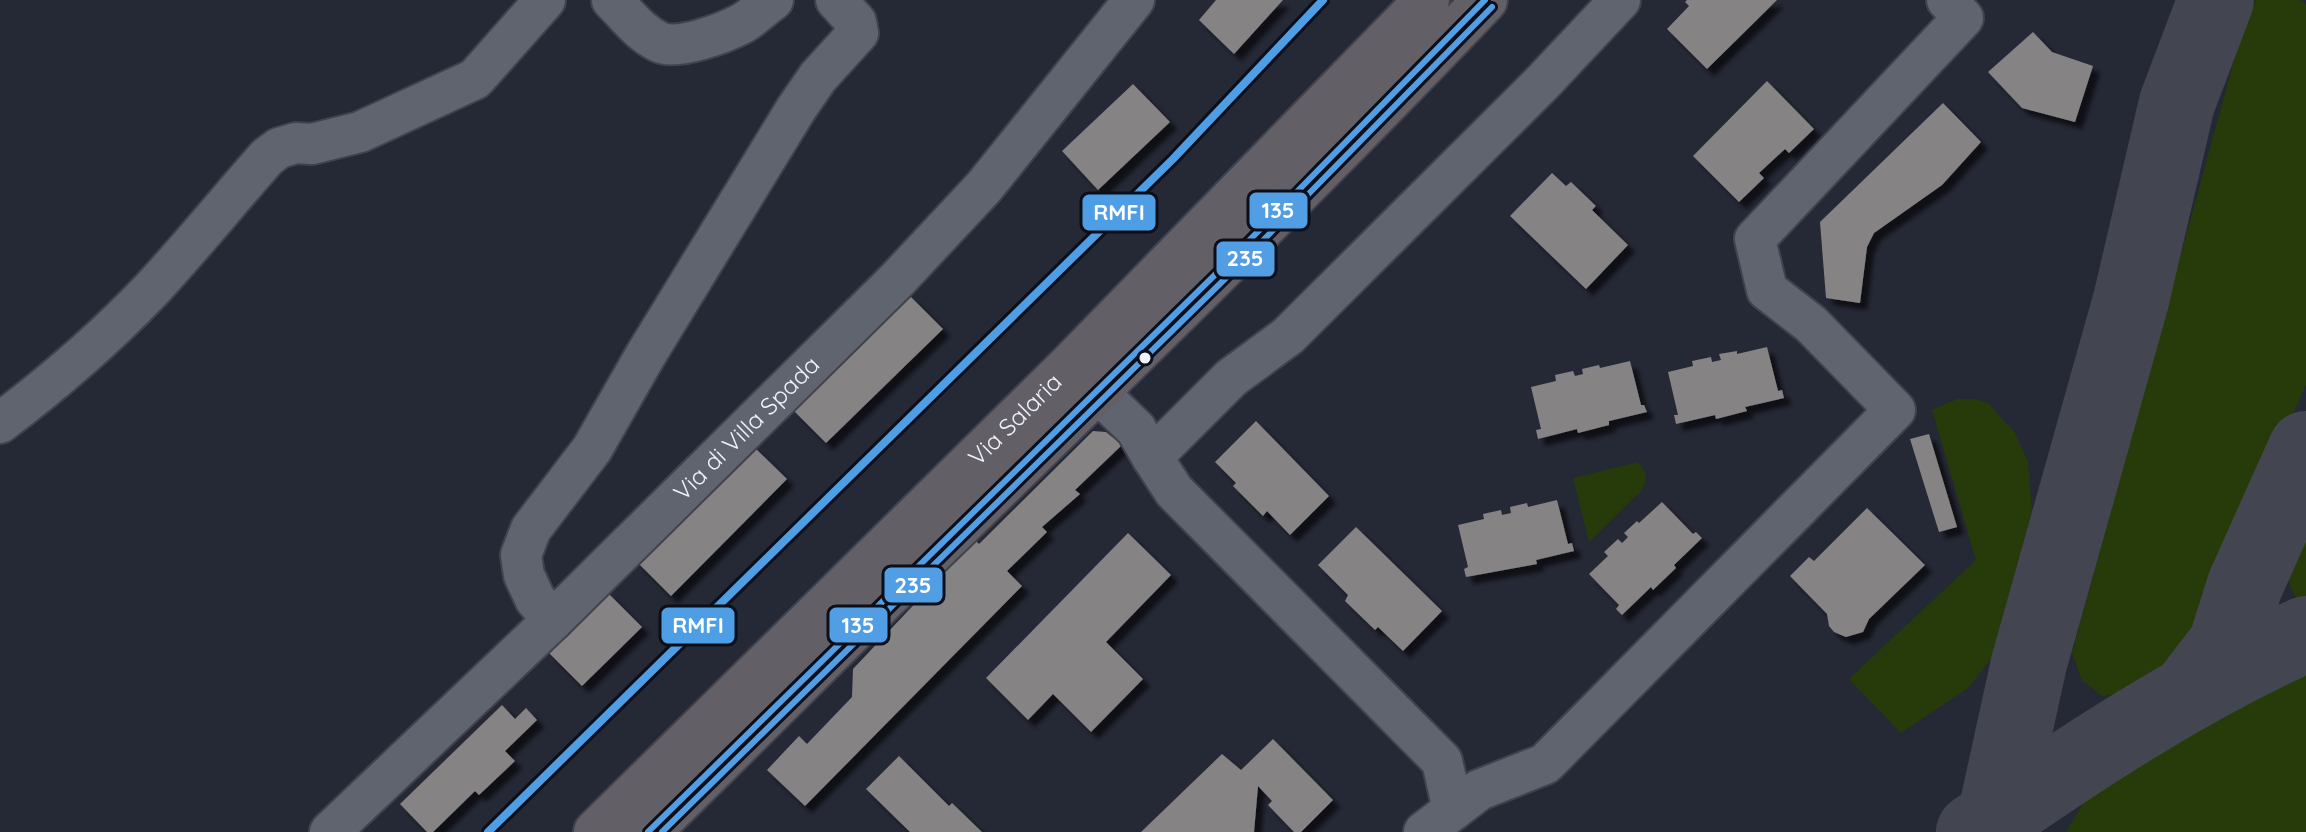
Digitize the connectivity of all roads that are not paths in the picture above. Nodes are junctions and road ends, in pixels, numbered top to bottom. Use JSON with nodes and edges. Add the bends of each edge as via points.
{"nodes":[{"id":1,"x":545,"y":0,"type":"edge"},
{"id":2,"x":612,"y":0,"type":"edge"},
{"id":3,"x":773,"y":0,"type":"edge"},
{"id":4,"x":836,"y":0,"type":"edge"},
{"id":5,"x":1134,"y":0,"type":"edge"},
{"id":6,"x":1427,"y":0,"type":"edge"},
{"id":7,"x":1485,"y":0,"type":"edge"},
{"id":8,"x":1620,"y":0,"type":"edge"},
{"id":9,"x":1947,"y":0,"type":"edge"},
{"id":10,"x":1084,"y":380,"type":"junction"},
{"id":11,"x":0,"y":423,"type":"edge"},
{"id":12,"x":1152,"y":457,"type":"junction"},
{"id":13,"x":553,"y":620,"type":"junction"},
{"id":14,"x":1438,"y":821,"type":"edge"},
{"id":15,"x":330,"y":832,"type":"edge"},
{"id":16,"x":596,"y":832,"type":"edge"},
{"id":17,"x":648,"y":832,"type":"edge"}],
"edges":[{"from":1,"to":11,"type":"street","via":[[475,79],[360,132],[296,143],[267,157],[149,292]]},
{"from":2,"to":3,"type":"street","via":[[641,31],[672,46],[743,23]]},
{"from":4,"to":13,"type":"street","via":[[856,22],[858,33],[818,77],[767,152],[592,449],[531,529],[521,555],[524,575]]},
{"from":5,"to":13,"type":"street","name":"Via di Villa Spada","via":[[945,229]]},
{"from":6,"to":10,"type":"main road","name":"Via Salaria"},
{"from":7,"to":10,"type":"main road","name":"Via Salaria","via":[[1375,116]]},
{"from":8,"to":12,"type":"street","via":[[1288,336],[1231,378]]},
{"from":9,"to":14,"type":"street","via":[[1963,18],[1755,239],[1767,290],[1811,324],[1895,410],[1545,764],[1479,790]]},
{"from":10,"to":12,"type":"street","via":[[1136,429]]},
{"from":10,"to":16,"type":"main road","name":"Via Salaria"},
{"from":10,"to":17,"type":"main road","name":"Via Salaria","via":[[964,520]]},
{"from":12,"to":14,"type":"street","via":[[1174,491],[1442,761]]},
{"from":13,"to":15,"type":"street","name":"Via di Villa Spada"}]}
